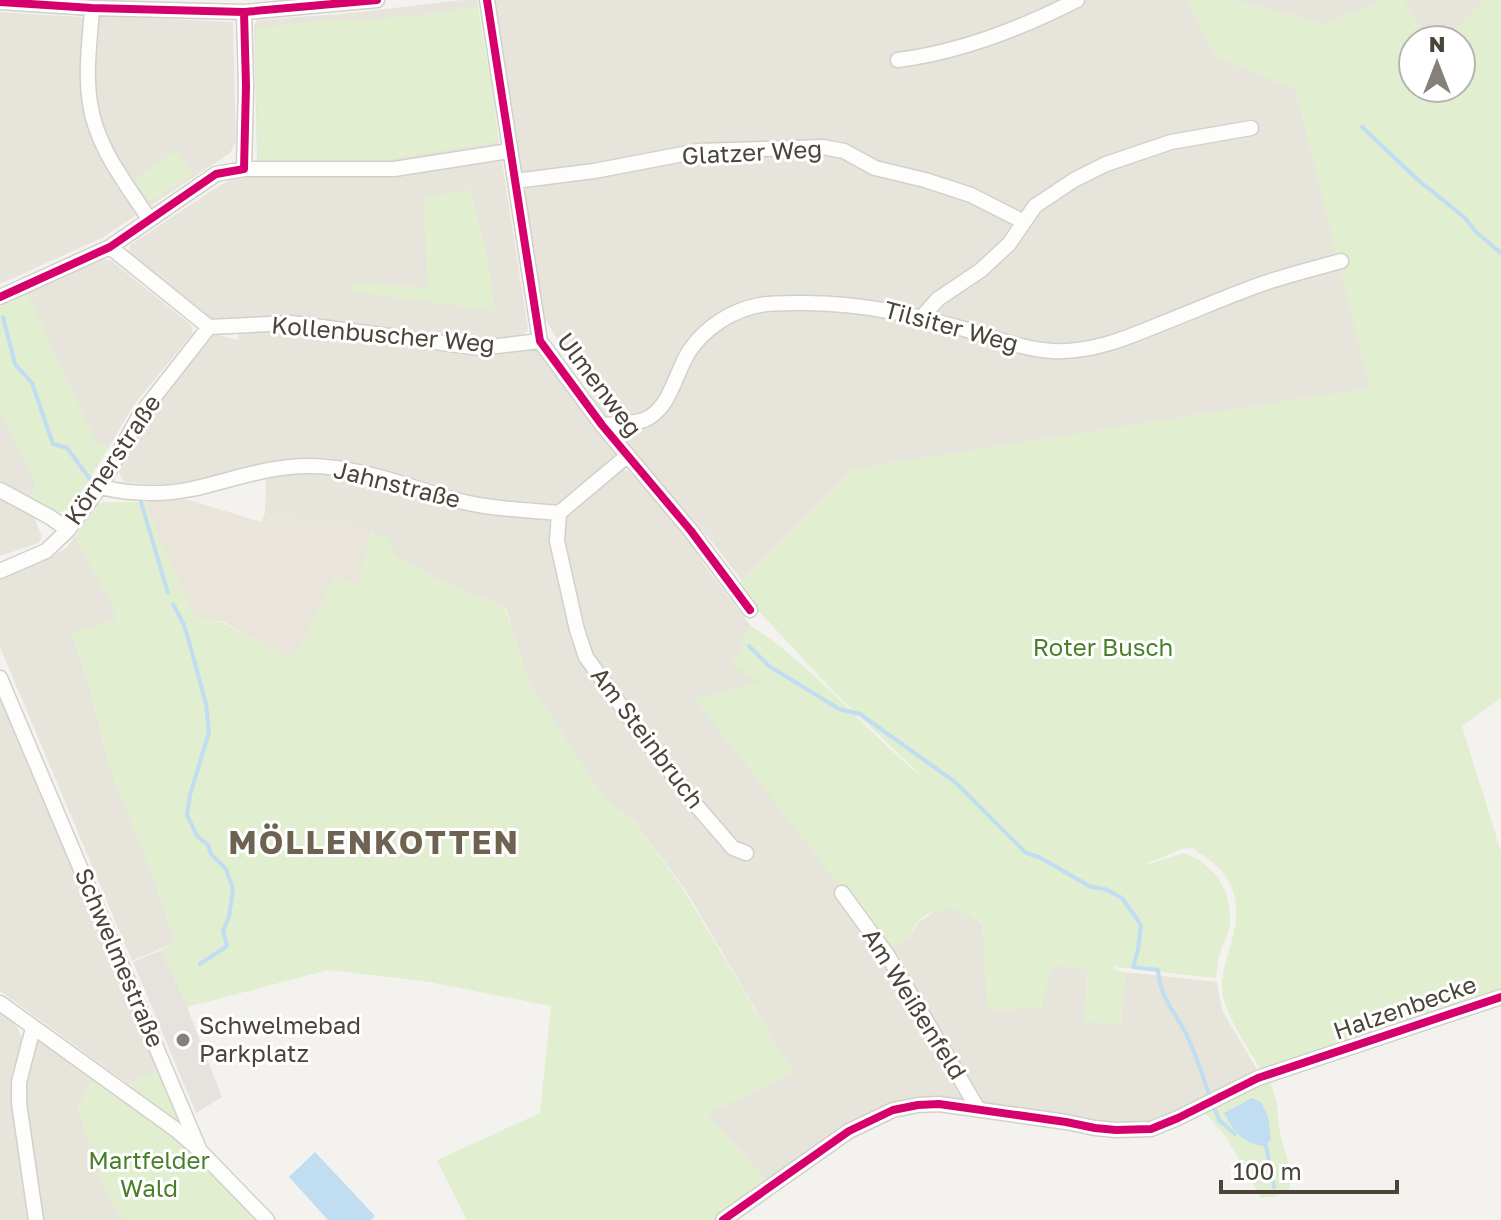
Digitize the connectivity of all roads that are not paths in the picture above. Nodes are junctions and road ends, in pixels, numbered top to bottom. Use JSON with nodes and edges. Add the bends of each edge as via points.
{"nodes":[{"id":1,"x":377,"y":0,"type":"edge"},
{"id":2,"x":487,"y":0,"type":"edge"},
{"id":3,"x":1077,"y":0,"type":"edge"},
{"id":4,"x":0,"y":2,"type":"edge"},
{"id":5,"x":92,"y":8,"type":"junction"},
{"id":6,"x":244,"y":12,"type":"junction"},
{"id":7,"x":898,"y":60,"type":"dead end"},
{"id":8,"x":1251,"y":128,"type":"dead end"},
{"id":9,"x":509,"y":151,"type":"junction"},
{"id":10,"x":244,"y":169,"type":"junction"},
{"id":11,"x":515,"y":181,"type":"junction"},
{"id":12,"x":149,"y":219,"type":"junction"},
{"id":13,"x":1024,"y":222,"type":"junction"},
{"id":14,"x":110,"y":247,"type":"junction"},
{"id":15,"x":1341,"y":261,"type":"dead end"},
{"id":16,"x":0,"y":297,"type":"edge"},
{"id":17,"x":922,"y":317,"type":"junction"},
{"id":18,"x":209,"y":327,"type":"junction"},
{"id":19,"x":540,"y":341,"type":"junction"},
{"id":20,"x":602,"y":425,"type":"junction"},
{"id":21,"x":627,"y":456,"type":"junction"},
{"id":22,"x":100,"y":487,"type":"junction"},
{"id":23,"x":0,"y":490,"type":"edge"},
{"id":24,"x":559,"y":513,"type":"junction"},
{"id":25,"x":68,"y":530,"type":"junction"},
{"id":26,"x":0,"y":571,"type":"edge"},
{"id":27,"x":750,"y":610,"type":"dead end"},
{"id":28,"x":0,"y":678,"type":"edge"},
{"id":29,"x":746,"y":853,"type":"dead end"},
{"id":30,"x":842,"y":893,"type":"dead end"},
{"id":31,"x":1501,"y":997,"type":"edge"},
{"id":32,"x":0,"y":1003,"type":"edge"},
{"id":33,"x":33,"y":1028,"type":"junction"},
{"id":34,"x":978,"y":1109,"type":"junction"},
{"id":35,"x":200,"y":1151,"type":"junction"},
{"id":36,"x":36,"y":1220,"type":"edge"},
{"id":37,"x":267,"y":1220,"type":"edge"},
{"id":38,"x":723,"y":1220,"type":"edge"}],
"edges":[{"from":1,"to":6,"type":"street"},
{"from":2,"to":9,"type":"street","name":"Ulmenweg"},
{"from":3,"to":7,"type":"street","via":[[1004,34]]},
{"from":4,"to":5,"type":"street"},
{"from":5,"to":6,"type":"street"},
{"from":5,"to":12,"type":"street","via":[[88,89],[95,125],[112,163]]},
{"from":6,"to":10,"type":"street"},
{"from":8,"to":13,"type":"street","via":[[1171,142],[1106,164],[1035,206]]},
{"from":9,"to":10,"type":"street","via":[[394,169]]},
{"from":9,"to":11,"type":"street","name":"Ulmenweg"},
{"from":10,"to":12,"type":"street","via":[[216,174]]},
{"from":11,"to":13,"type":"street","name":"Glatzer Weg","via":[[699,151],[823,147],[971,195]]},
{"from":11,"to":19,"type":"street","name":"Ulmenweg"},
{"from":12,"to":14,"type":"street"},
{"from":13,"to":17,"type":"street","via":[[1009,244]]},
{"from":14,"to":16,"type":"street"},
{"from":14,"to":18,"type":"street"},
{"from":15,"to":17,"type":"street","name":"Tilsiter Weg","via":[[1270,281],[1123,339],[1073,351],[1026,347]]},
{"from":17,"to":20,"type":"street","name":"Tilsiter Weg","via":[[837,303],[774,303],[743,309],[707,330],[690,350],[656,412],[643,420]]},
{"from":18,"to":19,"type":"street","name":"Kollenbuscher Weg","via":[[291,323],[480,348]]},
{"from":18,"to":22,"type":"street","name":"Körnerstraße","via":[[140,415]]},
{"from":19,"to":20,"type":"street","name":"Ulmenweg"},
{"from":20,"to":21,"type":"street","name":"Ulmenweg"},
{"from":21,"to":24,"type":"street"},
{"from":21,"to":27,"type":"street","name":"Ulmenweg"},
{"from":22,"to":24,"type":"street","name":"Jahnstraße","via":[[126,493],[188,489],[312,466],[369,474],[490,507]]},
{"from":22,"to":25,"type":"street","name":"Körnerstraße"},
{"from":23,"to":25,"type":"street"},
{"from":24,"to":29,"type":"street","name":"Am Steinbruch","via":[[558,550],[586,657],[695,804],[733,848]]},
{"from":25,"to":26,"type":"street","name":"Körnerstraße","via":[[46,551]]},
{"from":28,"to":35,"type":"street","name":"Schwelmestraße"},
{"from":30,"to":34,"type":"street","name":"Am Weißenfeld","via":[[888,956]]},
{"from":31,"to":34,"type":"street","name":"Halzenbecke","via":[[1258,1078],[1151,1129],[1116,1130]]},
{"from":32,"to":33,"type":"street"},
{"from":33,"to":35,"type":"street"},
{"from":33,"to":36,"type":"street","via":[[19,1103]]},
{"from":34,"to":38,"type":"street","via":[[939,1104],[893,1110],[849,1131]]},
{"from":35,"to":37,"type":"street","name":"Schwelmestraße"}]}
